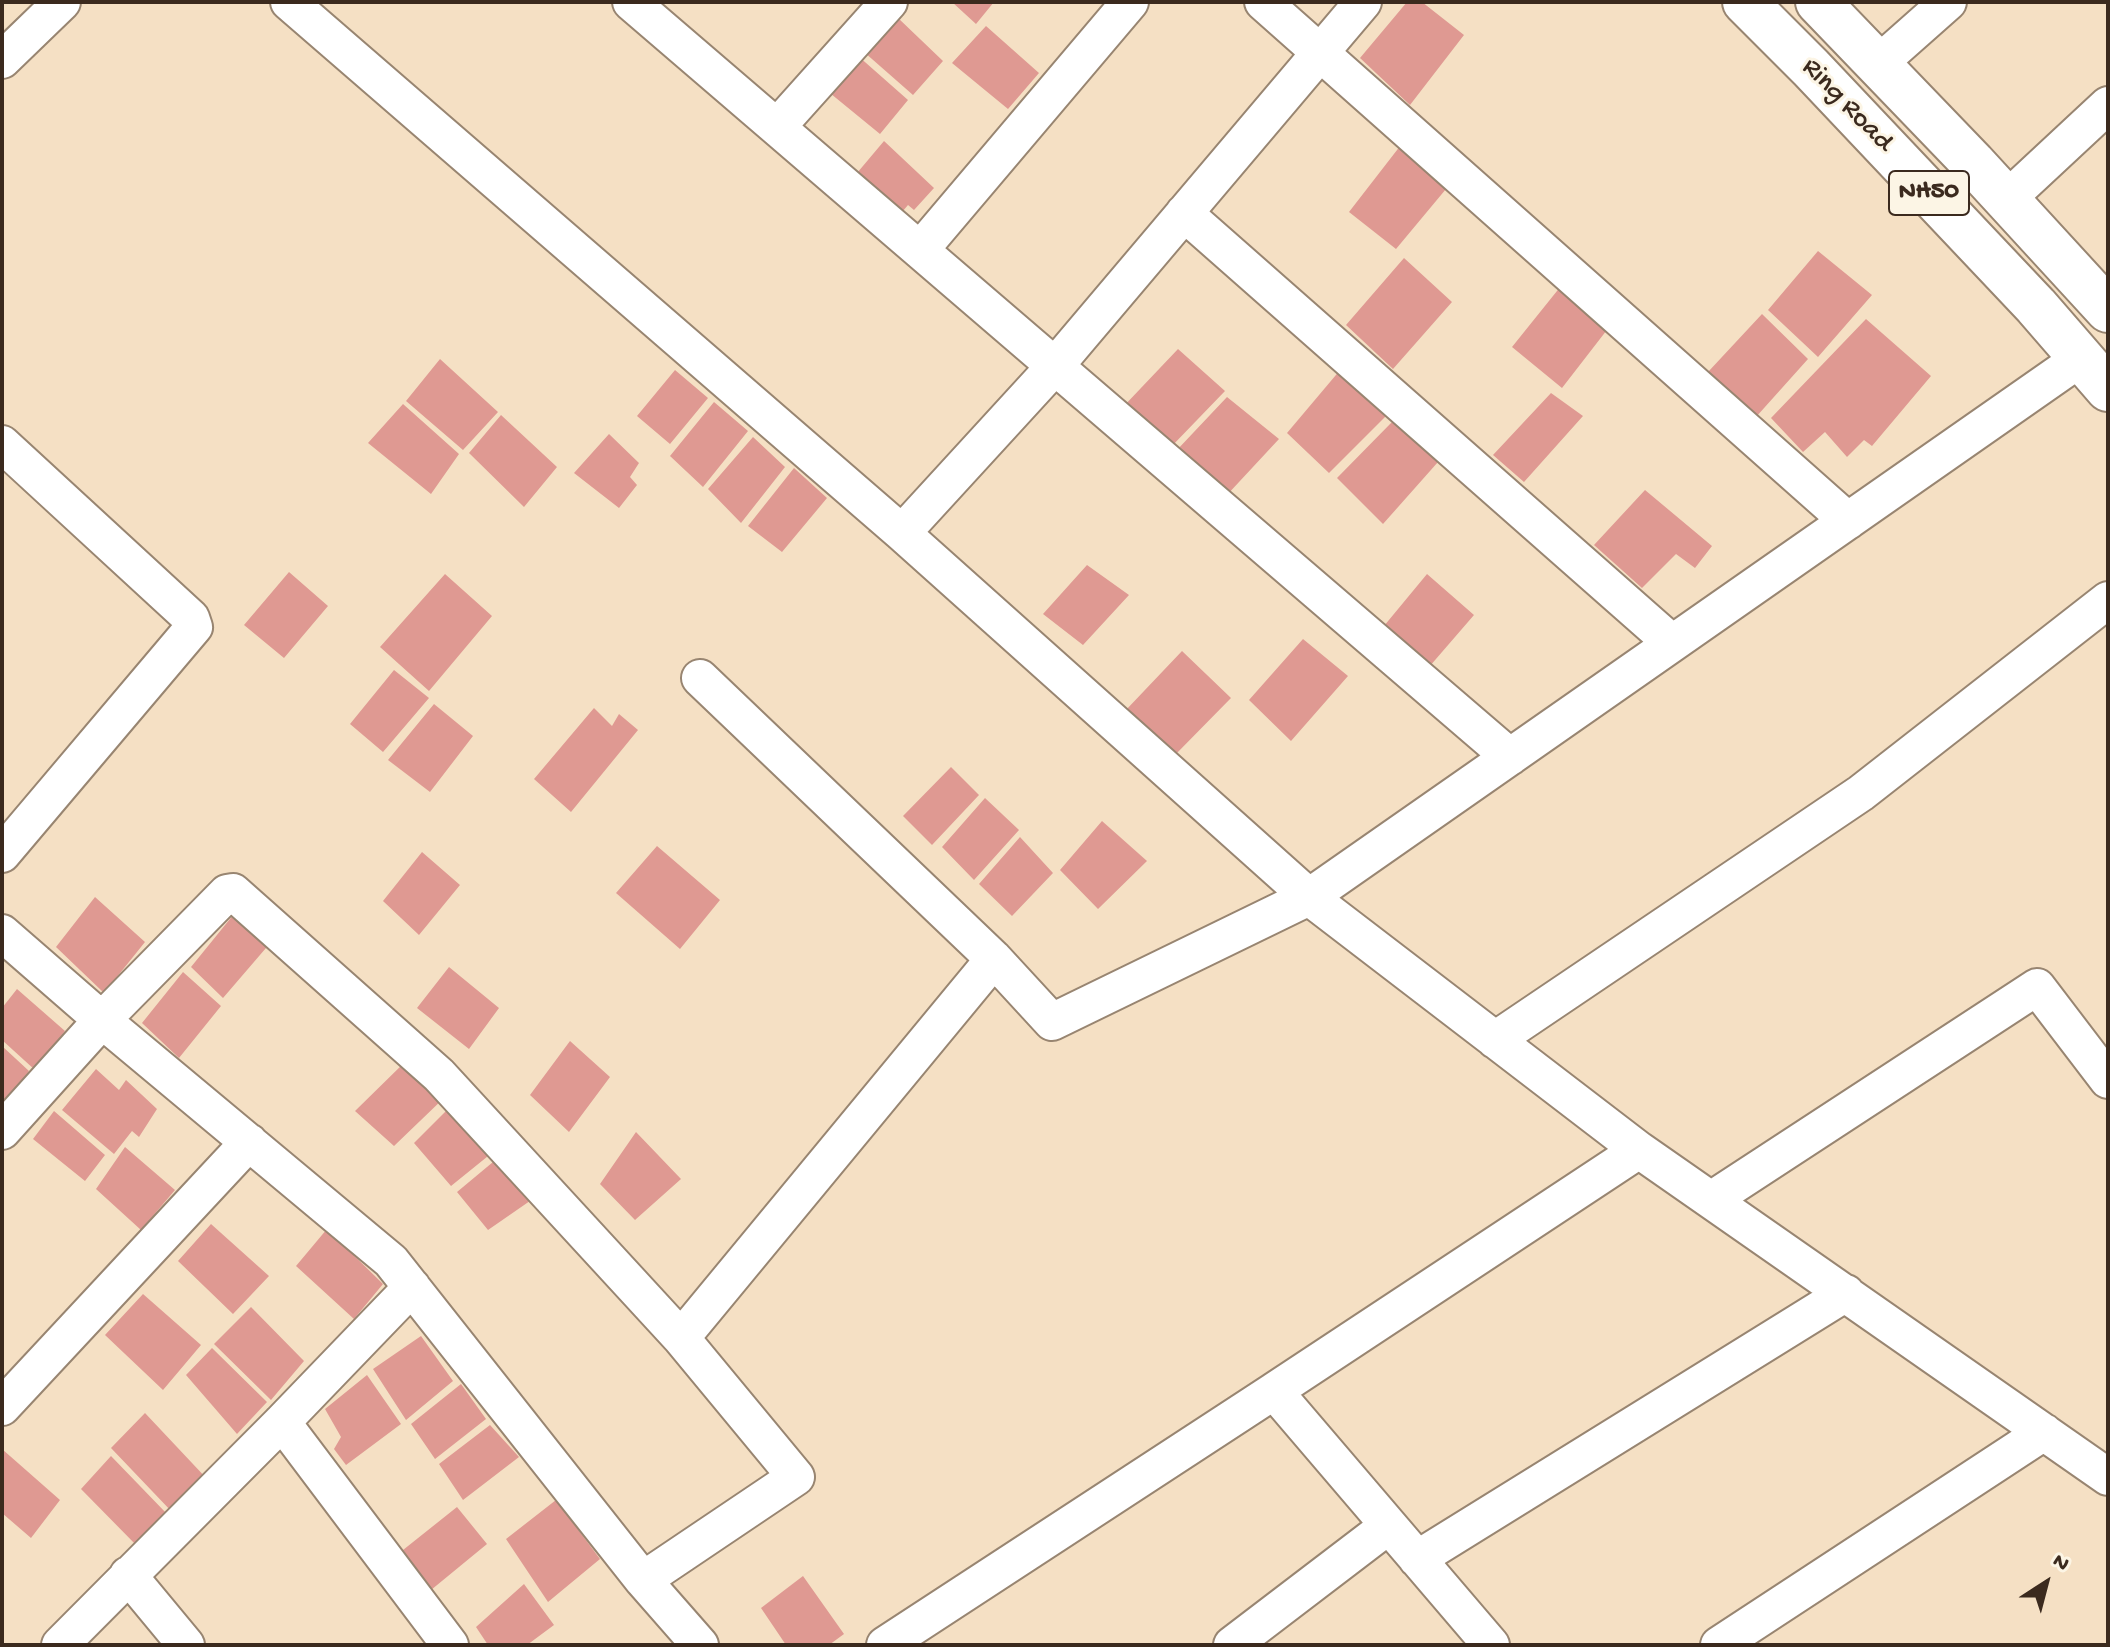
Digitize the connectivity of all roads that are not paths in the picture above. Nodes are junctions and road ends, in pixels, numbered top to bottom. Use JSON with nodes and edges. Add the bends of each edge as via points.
{"nodes":[{"id":1,"x":62,"y":2,"type":"edge"},
{"id":2,"x":289,"y":2,"type":"edge"},
{"id":3,"x":631,"y":2,"type":"edge"},
{"id":4,"x":1130,"y":2,"type":"edge"},
{"id":5,"x":1263,"y":2,"type":"edge"},
{"id":6,"x":1363,"y":2,"type":"edge"},
{"id":7,"x":1745,"y":2,"type":"edge"},
{"id":8,"x":1818,"y":2,"type":"edge"},
{"id":9,"x":1948,"y":2,"type":"edge"},
{"id":10,"x":887,"y":3,"type":"edge"},
{"id":11,"x":1321,"y":52,"type":"junction"},
{"id":12,"x":2,"y":60,"type":"edge"},
{"id":13,"x":1878,"y":64,"type":"junction"},
{"id":14,"x":2108,"y":105,"type":"edge"},
{"id":15,"x":777,"y":127,"type":"junction"},
{"id":16,"x":2007,"y":199,"type":"junction"},
{"id":17,"x":1184,"y":213,"type":"junction"},
{"id":18,"x":920,"y":250,"type":"junction"},
{"id":19,"x":2108,"y":310,"type":"edge"},
{"id":20,"x":1055,"y":366,"type":"junction"},
{"id":21,"x":2094,"y":373,"type":"edge"},
{"id":22,"x":2,"y":444,"type":"edge"},
{"id":23,"x":1848,"y":521,"type":"junction"},
{"id":24,"x":902,"y":533,"type":"junction"},
{"id":25,"x":2108,"y":600,"type":"edge"},
{"id":26,"x":1672,"y":643,"type":"junction"},
{"id":27,"x":700,"y":678,"type":"dead end"},
{"id":28,"x":1510,"y":757,"type":"junction"},
{"id":29,"x":2,"y":854,"type":"edge"},
{"id":30,"x":1309,"y":897,"type":"junction"},
{"id":31,"x":2,"y":933,"type":"edge"},
{"id":32,"x":994,"y":959,"type":"junction"},
{"id":33,"x":102,"y":1020,"type":"junction"},
{"id":34,"x":1495,"y":1040,"type":"junction"},
{"id":35,"x":2108,"y":1080,"type":"edge"},
{"id":36,"x":2,"y":1131,"type":"edge"},
{"id":37,"x":249,"y":1142,"type":"junction"},
{"id":38,"x":1639,"y":1150,"type":"junction"},
{"id":39,"x":1711,"y":1200,"type":"junction"},
{"id":40,"x":412,"y":1287,"type":"junction"},
{"id":41,"x":1846,"y":1293,"type":"junction"},
{"id":42,"x":681,"y":1338,"type":"junction"},
{"id":43,"x":1274,"y":1391,"type":"junction"},
{"id":44,"x":2,"y":1407,"type":"edge"},
{"id":45,"x":282,"y":1422,"type":"junction"},
{"id":46,"x":2044,"y":1432,"type":"junction"},
{"id":47,"x":2108,"y":1477,"type":"edge"},
{"id":48,"x":1388,"y":1526,"type":"junction"},
{"id":49,"x":1417,"y":1559,"type":"junction"},
{"id":50,"x":128,"y":1575,"type":"junction"},
{"id":51,"x":643,"y":1580,"type":"junction"},
{"id":52,"x":60,"y":1645,"type":"edge"},
{"id":53,"x":186,"y":1645,"type":"edge"},
{"id":54,"x":450,"y":1645,"type":"edge"},
{"id":55,"x":700,"y":1645,"type":"edge"},
{"id":56,"x":885,"y":1645,"type":"edge"},
{"id":57,"x":1234,"y":1645,"type":"edge"},
{"id":58,"x":1491,"y":1645,"type":"edge"},
{"id":59,"x":1719,"y":1645,"type":"edge"}],
"edges":[{"from":1,"to":12,"type":"street"},
{"from":2,"to":24,"type":"street"},
{"from":3,"to":15,"type":"street"},
{"from":4,"to":18,"type":"street"},
{"from":5,"to":11,"type":"street"},
{"from":6,"to":11,"type":"street"},
{"from":7,"to":21,"type":"highway","name":"Ring Road","number":"NH50"},
{"from":8,"to":13,"type":"highway","name":"Ring Road","number":"NH50"},
{"from":9,"to":13,"type":"street"},
{"from":10,"to":15,"type":"street"},
{"from":11,"to":17,"type":"street"},
{"from":11,"to":23,"type":"street"},
{"from":13,"to":16,"type":"highway","name":"Ring Road","number":"NH50"},
{"from":14,"to":16,"type":"street"},
{"from":15,"to":18,"type":"street"},
{"from":16,"to":19,"type":"highway","name":"Ring Road","number":"NH50"},
{"from":17,"to":20,"type":"street"},
{"from":17,"to":26,"type":"street"},
{"from":18,"to":20,"type":"street"},
{"from":20,"to":24,"type":"street"},
{"from":20,"to":28,"type":"street"},
{"from":21,"to":23,"type":"street"},
{"from":22,"to":29,"type":"street","via":[[191,618],[194,627]]},
{"from":23,"to":26,"type":"street"},
{"from":24,"to":30,"type":"street"},
{"from":25,"to":34,"type":"street","via":[[1861,793]]},
{"from":26,"to":28,"type":"street"},
{"from":27,"to":32,"type":"street"},
{"from":28,"to":30,"type":"street"},
{"from":30,"to":32,"type":"street","via":[[1052,1022]]},
{"from":30,"to":34,"type":"street"},
{"from":31,"to":33,"type":"street"},
{"from":32,"to":42,"type":"street"},
{"from":33,"to":36,"type":"street"},
{"from":33,"to":37,"type":"street"},
{"from":33,"to":42,"type":"street","via":[[233,892],[439,1075]]},
{"from":34,"to":38,"type":"street"},
{"from":35,"to":39,"type":"street","via":[[2037,987]]},
{"from":37,"to":40,"type":"street","via":[[391,1261]]},
{"from":37,"to":44,"type":"street"},
{"from":38,"to":39,"type":"street"},
{"from":38,"to":43,"type":"street"},
{"from":39,"to":41,"type":"street"},
{"from":40,"to":45,"type":"street"},
{"from":40,"to":51,"type":"street"},
{"from":41,"to":46,"type":"street"},
{"from":41,"to":49,"type":"street"},
{"from":42,"to":51,"type":"street","via":[[796,1477]]},
{"from":43,"to":48,"type":"street"},
{"from":43,"to":56,"type":"street"},
{"from":45,"to":50,"type":"street"},
{"from":45,"to":54,"type":"street"},
{"from":46,"to":47,"type":"street"},
{"from":46,"to":59,"type":"street"},
{"from":48,"to":49,"type":"street"},
{"from":48,"to":57,"type":"street"},
{"from":49,"to":58,"type":"street"},
{"from":50,"to":52,"type":"street"},
{"from":50,"to":53,"type":"street"},
{"from":51,"to":55,"type":"street"}]}
